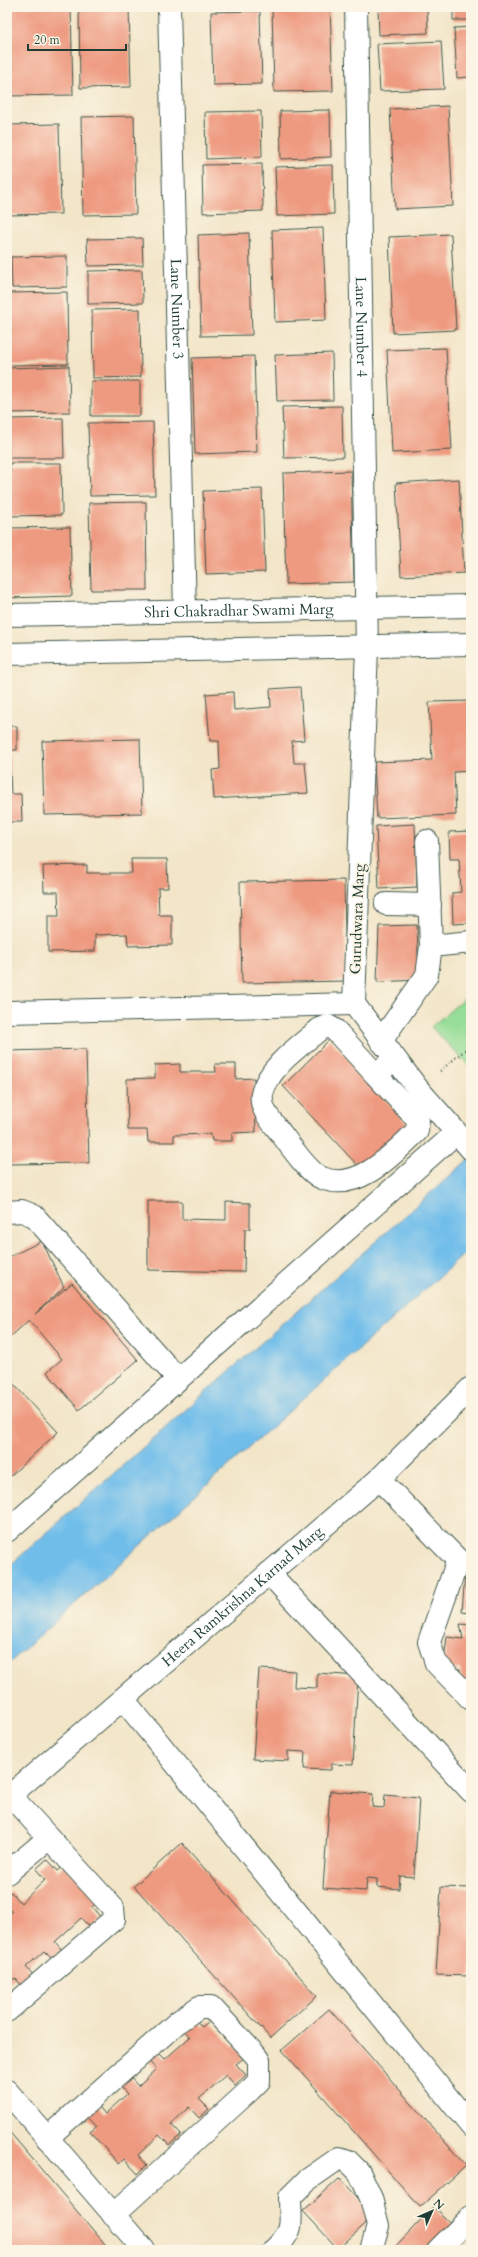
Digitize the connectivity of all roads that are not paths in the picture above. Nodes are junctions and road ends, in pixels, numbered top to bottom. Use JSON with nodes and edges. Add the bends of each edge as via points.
{"nodes":[{"id":1,"x":169,"y":7,"type":"edge"},
{"id":2,"x":356,"y":7,"type":"edge"},
{"id":3,"x":471,"y":606,"type":"edge"},
{"id":4,"x":366,"y":608,"type":"junction"},
{"id":5,"x":185,"y":612,"type":"junction"},
{"id":6,"x":7,"y":615,"type":"edge"},
{"id":7,"x":471,"y":644,"type":"edge"},
{"id":8,"x":367,"y":647,"type":"junction"},
{"id":9,"x":7,"y":654,"type":"edge"},
{"id":10,"x":427,"y":841,"type":"dead end"},
{"id":11,"x":386,"y":904,"type":"dead end"},
{"id":12,"x":430,"y":905,"type":"junction"},
{"id":13,"x":471,"y":942,"type":"edge"},
{"id":14,"x":431,"y":946,"type":"junction"},
{"id":15,"x":354,"y":1004,"type":"junction"},
{"id":16,"x":7,"y":1012,"type":"edge"},
{"id":17,"x":381,"y":1041,"type":"junction"},
{"id":18,"x":394,"y":1059,"type":"junction"},
{"id":19,"x":376,"y":1075,"type":"junction"},
{"id":20,"x":463,"y":1141,"type":"edge"},
{"id":21,"x":7,"y":1212,"type":"edge"},
{"id":22,"x":178,"y":1379,"type":"junction"},
{"id":23,"x":471,"y":1388,"type":"edge"},
{"id":24,"x":379,"y":1479,"type":"junction"},
{"id":25,"x":7,"y":1531,"type":"edge"},
{"id":26,"x":464,"y":1559,"type":"edge"},
{"id":27,"x":269,"y":1573,"type":"junction"},
{"id":28,"x":123,"y":1699,"type":"junction"},
{"id":29,"x":471,"y":1699,"type":"edge"},
{"id":30,"x":471,"y":1791,"type":"edge"},
{"id":31,"x":9,"y":1797,"type":"edge"},
{"id":32,"x":49,"y":1838,"type":"junction"},
{"id":33,"x":7,"y":1873,"type":"edge"},
{"id":34,"x":7,"y":2011,"type":"edge"},
{"id":35,"x":7,"y":2091,"type":"edge"},
{"id":36,"x":471,"y":2126,"type":"edge"},
{"id":37,"x":47,"y":2138,"type":"junction"},
{"id":38,"x":113,"y":2215,"type":"junction"},
{"id":39,"x":471,"y":2217,"type":"edge"},
{"id":40,"x":144,"y":2250,"type":"edge"},
{"id":41,"x":274,"y":2250,"type":"edge"},
{"id":42,"x":371,"y":2250,"type":"edge"},
{"id":43,"x":438,"y":2250,"type":"edge"}],
"edges":[{"from":1,"to":5,"type":"street","name":"Lane Number 3"},
{"from":2,"to":4,"type":"street","name":"Lane Number 4"},
{"from":3,"to":4,"type":"street","name":"Shri Chakradhar Swami Marg"},
{"from":4,"to":5,"type":"street","name":"Shri Chakradhar Swami Marg"},
{"from":4,"to":8,"type":"street","name":"Lane Number 4"},
{"from":5,"to":6,"type":"street","name":"Shri Chakradhar Swami Marg"},
{"from":7,"to":8,"type":"street"},
{"from":8,"to":9,"type":"street"},
{"from":8,"to":15,"type":"street","name":"Gurudwara Marg"},
{"from":10,"to":12,"type":"street"},
{"from":11,"to":12,"type":"street"},
{"from":12,"to":14,"type":"street"},
{"from":13,"to":14,"type":"street"},
{"from":14,"to":17,"type":"street","via":[[426,975]]},
{"from":15,"to":16,"type":"street"},
{"from":15,"to":17,"type":"street"},
{"from":17,"to":18,"type":"street"},
{"from":18,"to":19,"type":"street"},
{"from":18,"to":20,"type":"street"},
{"from":19,"to":19,"type":"street","via":[[328,1026],[320,1029],[281,1064],[266,1085],[262,1095],[266,1114],[301,1159],[321,1178],[343,1182],[366,1174],[417,1131],[418,1120]]},
{"from":20,"to":22,"type":"street"},
{"from":21,"to":22,"type":"street","via":[[22,1211],[34,1216]]},
{"from":22,"to":25,"type":"street"},
{"from":23,"to":24,"type":"street","name":"Heera Ramkrishna Karnad Marg"},
{"from":24,"to":26,"type":"street"},
{"from":24,"to":27,"type":"street","name":"Heera Ramkrishna Karnad Marg"},
{"from":26,"to":29,"type":"street","via":[[429,1642],[436,1664]]},
{"from":27,"to":28,"type":"street","name":"Heera Ramkrishna Karnad Marg"},
{"from":27,"to":30,"type":"street"},
{"from":28,"to":31,"type":"street","name":"Heera Ramkrishna Karnad Marg"},
{"from":28,"to":36,"type":"street"},
{"from":31,"to":32,"type":"street"},
{"from":32,"to":33,"type":"street"},
{"from":32,"to":34,"type":"street","via":[[113,1908],[114,1920]]},
{"from":35,"to":37,"type":"street"},
{"from":37,"to":38,"type":"street"},
{"from":37,"to":38,"type":"street","via":[[179,2021],[199,2007],[212,2007],[259,2059],[259,2081]]},
{"from":38,"to":40,"type":"street"},
{"from":39,"to":43,"type":"street"},
{"from":41,"to":42,"type":"street","via":[[287,2237],[292,2227],[290,2197],[306,2181],[339,2158],[348,2161],[359,2172],[371,2198],[378,2226]]}]}
